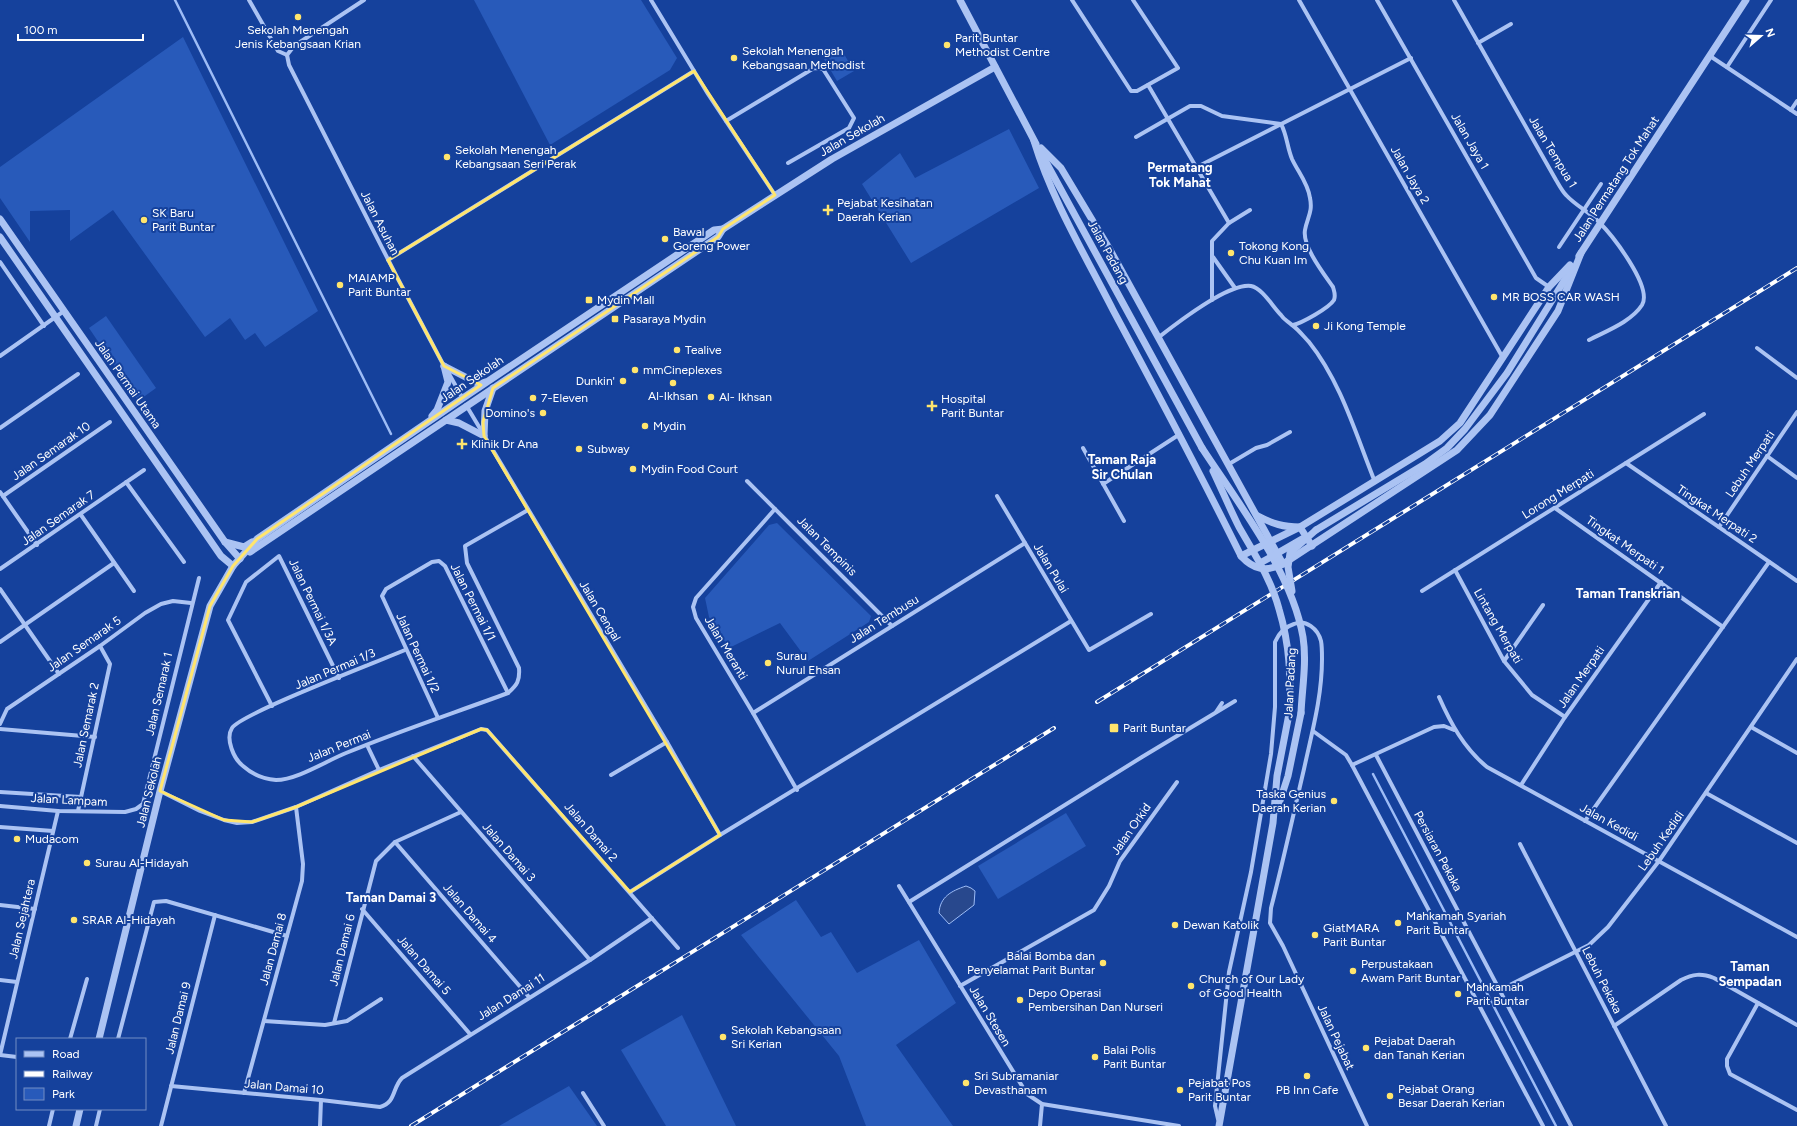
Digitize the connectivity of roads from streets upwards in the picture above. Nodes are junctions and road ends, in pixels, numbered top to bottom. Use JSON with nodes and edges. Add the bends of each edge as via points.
{"nodes":[{"id":1,"x":249,"y":0,"type":"edge"},
{"id":2,"x":364,"y":0,"type":"edge"},
{"id":3,"x":651,"y":0,"type":"edge"},
{"id":4,"x":960,"y":0,"type":"edge"},
{"id":5,"x":1072,"y":0,"type":"edge"},
{"id":6,"x":1133,"y":0,"type":"edge"},
{"id":7,"x":1299,"y":0,"type":"edge"},
{"id":8,"x":1377,"y":0,"type":"edge"},
{"id":9,"x":1454,"y":0,"type":"edge"},
{"id":10,"x":1746,"y":0,"type":"edge"},
{"id":11,"x":1771,"y":0,"type":"edge"},
{"id":12,"x":1511,"y":24,"type":"dead end"},
{"id":13,"x":1478,"y":42,"type":"junction"},
{"id":14,"x":287,"y":54,"type":"junction"},
{"id":15,"x":1710,"y":56,"type":"junction"},
{"id":16,"x":1411,"y":58,"type":"junction"},
{"id":17,"x":995,"y":67,"type":"junction"},
{"id":18,"x":1727,"y":67,"type":"junction"},
{"id":19,"x":694,"y":72,"type":"junction"},
{"id":20,"x":1148,"y":85,"type":"junction"},
{"id":21,"x":1349,"y":90,"type":"junction"},
{"id":22,"x":1797,"y":101,"type":"edge"},
{"id":23,"x":1791,"y":110,"type":"junction"},
{"id":24,"x":1797,"y":114,"type":"edge"},
{"id":25,"x":1168,"y":118,"type":"junction"},
{"id":26,"x":726,"y":121,"type":"junction"},
{"id":27,"x":1281,"y":124,"type":"junction"},
{"id":28,"x":1136,"y":137,"type":"dead end"},
{"id":29,"x":1034,"y":141,"type":"junction"},
{"id":30,"x":788,"y":163,"type":"dead end"},
{"id":31,"x":1197,"y":167,"type":"junction"},
{"id":32,"x":1601,"y":184,"type":"dead end"},
{"id":33,"x":775,"y":196,"type":"junction"},
{"id":34,"x":1585,"y":209,"type":"junction"},
{"id":35,"x":1250,"y":210,"type":"dead end"},
{"id":36,"x":0,"y":219,"type":"edge"},
{"id":37,"x":1600,"y":222,"type":"junction"},
{"id":38,"x":1229,"y":223,"type":"junction"},
{"id":39,"x":723,"y":229,"type":"junction"},
{"id":40,"x":0,"y":237,"type":"edge"},
{"id":41,"x":1559,"y":247,"type":"dead end"},
{"id":42,"x":1581,"y":253,"type":"junction"},
{"id":43,"x":1212,"y":257,"type":"junction"},
{"id":44,"x":388,"y":260,"type":"junction"},
{"id":45,"x":1,"y":265,"type":"edge"},
{"id":46,"x":1549,"y":287,"type":"junction"},
{"id":47,"x":1235,"y":288,"type":"junction"},
{"id":48,"x":1212,"y":300,"type":"junction"},
{"id":49,"x":64,"y":311,"type":"junction"},
{"id":50,"x":56,"y":317,"type":"junction"},
{"id":51,"x":1293,"y":325,"type":"junction"},
{"id":52,"x":44,"y":326,"type":"junction"},
{"id":53,"x":1159,"y":337,"type":"junction"},
{"id":54,"x":1589,"y":340,"type":"dead end"},
{"id":55,"x":1757,"y":348,"type":"dead end"},
{"id":56,"x":0,"y":356,"type":"edge"},
{"id":57,"x":1504,"y":359,"type":"junction"},
{"id":58,"x":444,"y":366,"type":"junction"},
{"id":59,"x":78,"y":374,"type":"dead end"},
{"id":60,"x":1797,"y":378,"type":"edge"},
{"id":61,"x":487,"y":381,"type":"junction"},
{"id":62,"x":493,"y":388,"type":"junction"},
{"id":63,"x":463,"y":398,"type":"junction"},
{"id":64,"x":466,"y":405,"type":"junction"},
{"id":65,"x":1797,"y":412,"type":"edge"},
{"id":66,"x":1704,"y":414,"type":"dead end"},
{"id":67,"x":446,"y":420,"type":"junction"},
{"id":68,"x":110,"y":422,"type":"dead end"},
{"id":69,"x":425,"y":424,"type":"junction"},
{"id":70,"x":0,"y":428,"type":"edge"},
{"id":71,"x":1290,"y":432,"type":"dead end"},
{"id":72,"x":1180,"y":434,"type":"junction"},
{"id":73,"x":484,"y":436,"type":"junction"},
{"id":74,"x":1083,"y":448,"type":"dead end"},
{"id":75,"x":1202,"y":448,"type":"junction"},
{"id":76,"x":1767,"y":456,"type":"junction"},
{"id":77,"x":1626,"y":463,"type":"junction"},
{"id":78,"x":1229,"y":464,"type":"junction"},
{"id":79,"x":144,"y":470,"type":"dead end"},
{"id":80,"x":1797,"y":478,"type":"edge"},
{"id":81,"x":747,"y":481,"type":"dead end"},
{"id":82,"x":126,"y":482,"type":"junction"},
{"id":83,"x":1375,"y":482,"type":"junction"},
{"id":84,"x":1103,"y":484,"type":"junction"},
{"id":85,"x":1,"y":494,"type":"edge"},
{"id":86,"x":997,"y":496,"type":"dead end"},
{"id":87,"x":1555,"y":508,"type":"junction"},
{"id":88,"x":775,"y":509,"type":"junction"},
{"id":89,"x":528,"y":510,"type":"junction"},
{"id":90,"x":80,"y":515,"type":"junction"},
{"id":91,"x":1258,"y":516,"type":"junction"},
{"id":92,"x":1124,"y":521,"type":"dead end"},
{"id":93,"x":1300,"y":527,"type":"junction"},
{"id":94,"x":1719,"y":527,"type":"junction"},
{"id":95,"x":1316,"y":530,"type":"junction"},
{"id":96,"x":258,"y":539,"type":"junction"},
{"id":97,"x":225,"y":542,"type":"junction"},
{"id":98,"x":1025,"y":543,"type":"junction"},
{"id":99,"x":1271,"y":543,"type":"junction"},
{"id":100,"x":37,"y":545,"type":"junction"},
{"id":101,"x":1312,"y":546,"type":"junction"},
{"id":102,"x":1241,"y":556,"type":"junction"},
{"id":103,"x":1271,"y":557,"type":"junction"},
{"id":104,"x":240,"y":559,"type":"junction"},
{"id":105,"x":114,"y":562,"type":"junction"},
{"id":106,"x":184,"y":562,"type":"dead end"},
{"id":107,"x":1769,"y":562,"type":"junction"},
{"id":108,"x":1260,"y":563,"type":"junction"},
{"id":109,"x":1283,"y":564,"type":"junction"},
{"id":110,"x":233,"y":566,"type":"junction"},
{"id":111,"x":0,"y":569,"type":"edge"},
{"id":112,"x":1455,"y":570,"type":"junction"},
{"id":113,"x":199,"y":578,"type":"dead end"},
{"id":114,"x":1797,"y":581,"type":"edge"},
{"id":115,"x":1661,"y":582,"type":"junction"},
{"id":116,"x":0,"y":589,"type":"edge"},
{"id":117,"x":134,"y":591,"type":"dead end"},
{"id":118,"x":1422,"y":591,"type":"dead end"},
{"id":119,"x":382,"y":596,"type":"joint"},
{"id":120,"x":1292,"y":597,"type":"junction"},
{"id":121,"x":191,"y":603,"type":"junction"},
{"id":122,"x":1543,"y":605,"type":"dead end"},
{"id":123,"x":1151,"y":614,"type":"dead end"},
{"id":124,"x":1071,"y":621,"type":"junction"},
{"id":125,"x":25,"y":624,"type":"junction"},
{"id":126,"x":892,"y":626,"type":"junction"},
{"id":127,"x":1723,"y":626,"type":"junction"},
{"id":128,"x":0,"y":642,"type":"edge"},
{"id":129,"x":100,"y":646,"type":"junction"},
{"id":130,"x":406,"y":650,"type":"junction"},
{"id":131,"x":1797,"y":659,"type":"edge"},
{"id":132,"x":1504,"y":661,"type":"junction"},
{"id":133,"x":1792,"y":667,"type":"junction"},
{"id":134,"x":1797,"y":669,"type":"edge"},
{"id":135,"x":59,"y":674,"type":"junction"},
{"id":136,"x":339,"y":678,"type":"junction"},
{"id":137,"x":508,"y":694,"type":"junction"},
{"id":138,"x":1439,"y":697,"type":"dead end"},
{"id":139,"x":1235,"y":702,"type":"dead end"},
{"id":140,"x":1222,"y":703,"type":"dead end"},
{"id":141,"x":272,"y":706,"type":"junction"},
{"id":142,"x":753,"y":713,"type":"junction"},
{"id":143,"x":1215,"y":714,"type":"junction"},
{"id":144,"x":1565,"y":717,"type":"junction"},
{"id":145,"x":438,"y":718,"type":"junction"},
{"id":146,"x":0,"y":724,"type":"edge"},
{"id":147,"x":1751,"y":727,"type":"junction"},
{"id":148,"x":0,"y":729,"type":"edge"},
{"id":149,"x":1454,"y":730,"type":"junction"},
{"id":150,"x":1313,"y":731,"type":"junction"},
{"id":151,"x":95,"y":737,"type":"junction"},
{"id":152,"x":667,"y":742,"type":"junction"},
{"id":153,"x":367,"y":745,"type":"junction"},
{"id":154,"x":1797,"y":753,"type":"edge"},
{"id":155,"x":1376,"y":755,"type":"junction"},
{"id":156,"x":414,"y":756,"type":"junction"},
{"id":157,"x":1352,"y":765,"type":"junction"},
{"id":158,"x":380,"y":770,"type":"junction"},
{"id":159,"x":611,"y":775,"type":"dead end"},
{"id":160,"x":1177,"y":782,"type":"dead end"},
{"id":161,"x":1521,"y":785,"type":"junction"},
{"id":162,"x":797,"y":790,"type":"junction"},
{"id":163,"x":160,"y":791,"type":"junction"},
{"id":164,"x":0,"y":792,"type":"edge"},
{"id":165,"x":1706,"y":793,"type":"junction"},
{"id":166,"x":81,"y":797,"type":"junction"},
{"id":167,"x":0,"y":806,"type":"edge"},
{"id":168,"x":296,"y":807,"type":"junction"},
{"id":169,"x":136,"y":809,"type":"joint"},
{"id":170,"x":58,"y":811,"type":"junction"},
{"id":171,"x":78,"y":811,"type":"junction"},
{"id":172,"x":461,"y":812,"type":"junction"},
{"id":173,"x":1585,"y":821,"type":"junction"},
{"id":174,"x":1273,"y":823,"type":"junction"},
{"id":175,"x":0,"y":827,"type":"edge"},
{"id":176,"x":53,"y":831,"type":"junction"},
{"id":177,"x":720,"y":835,"type":"junction"},
{"id":178,"x":395,"y":842,"type":"junction"},
{"id":179,"x":1797,"y":843,"type":"edge"},
{"id":180,"x":1520,"y":844,"type":"dead end"},
{"id":181,"x":1659,"y":861,"type":"junction"},
{"id":182,"x":899,"y":886,"type":"dead end"},
{"id":183,"x":630,"y":892,"type":"junction"},
{"id":184,"x":909,"y":902,"type":"junction"},
{"id":185,"x":0,"y":905,"type":"edge"},
{"id":186,"x":35,"y":908,"type":"junction"},
{"id":187,"x":362,"y":909,"type":"junction"},
{"id":188,"x":215,"y":915,"type":"junction"},
{"id":189,"x":652,"y":918,"type":"junction"},
{"id":190,"x":287,"y":936,"type":"junction"},
{"id":191,"x":1797,"y":937,"type":"edge"},
{"id":192,"x":678,"y":948,"type":"dead end"},
{"id":193,"x":1576,"y":952,"type":"junction"},
{"id":194,"x":590,"y":960,"type":"junction"},
{"id":195,"x":87,"y":979,"type":"dead end"},
{"id":196,"x":0,"y":980,"type":"edge"},
{"id":197,"x":17,"y":982,"type":"junction"},
{"id":198,"x":960,"y":986,"type":"junction"},
{"id":199,"x":1500,"y":990,"type":"junction"},
{"id":200,"x":529,"y":997,"type":"junction"},
{"id":201,"x":381,"y":999,"type":"dead end"},
{"id":202,"x":1758,"y":1003,"type":"junction"},
{"id":203,"x":264,"y":1021,"type":"junction"},
{"id":204,"x":334,"y":1023,"type":"junction"},
{"id":205,"x":1797,"y":1025,"type":"edge"},
{"id":206,"x":1614,"y":1026,"type":"junction"},
{"id":207,"x":470,"y":1034,"type":"junction"},
{"id":208,"x":70,"y":1038,"type":"edge"},
{"id":209,"x":99,"y":1038,"type":"edge"},
{"id":210,"x":118,"y":1038,"type":"edge"},
{"id":211,"x":0,"y":1055,"type":"edge"},
{"id":212,"x":16,"y":1057,"type":"edge"},
{"id":213,"x":171,"y":1086,"type":"junction"},
{"id":214,"x":244,"y":1093,"type":"junction"},
{"id":215,"x":583,"y":1093,"type":"dead end"},
{"id":216,"x":321,"y":1100,"type":"junction"},
{"id":217,"x":392,"y":1100,"type":"joint"},
{"id":218,"x":1042,"y":1104,"type":"junction"},
{"id":219,"x":53,"y":1110,"type":"edge"},
{"id":220,"x":80,"y":1110,"type":"edge"},
{"id":221,"x":100,"y":1110,"type":"edge"},
{"id":222,"x":1797,"y":1110,"type":"edge"},
{"id":223,"x":1219,"y":1125,"type":"edge"},
{"id":224,"x":49,"y":1126,"type":"edge"},
{"id":225,"x":76,"y":1126,"type":"edge"},
{"id":226,"x":96,"y":1126,"type":"edge"},
{"id":227,"x":161,"y":1126,"type":"edge"},
{"id":228,"x":320,"y":1126,"type":"edge"},
{"id":229,"x":604,"y":1126,"type":"edge"},
{"id":230,"x":1040,"y":1126,"type":"edge"},
{"id":231,"x":1179,"y":1126,"type":"edge"},
{"id":232,"x":1367,"y":1126,"type":"edge"},
{"id":233,"x":1543,"y":1126,"type":"edge"},
{"id":234,"x":1571,"y":1126,"type":"edge"},
{"id":235,"x":1666,"y":1126,"type":"edge"}],
"edges":[{"from":1,"to":14,"type":"street","via":[[278,51]]},
{"from":2,"to":14,"type":"street","via":[[294,46]]},
{"from":3,"to":19,"type":"street"},
{"from":4,"to":17,"type":"street","name":"Jalan Padang"},
{"from":5,"to":20,"type":"street","via":[[1131,91]]},
{"from":6,"to":20,"type":"street","via":[[1178,68]]},
{"from":7,"to":21,"type":"street","name":"Jalan Jaya 2"},
{"from":8,"to":16,"type":"street","name":"Jalan Jaya 1"},
{"from":9,"to":13,"type":"street","name":"Jalan Tempua 1"},
{"from":10,"to":15,"type":"street","name":"Jalan Permatang Tok Mahat"},
{"from":11,"to":18,"type":"street"},
{"from":12,"to":13,"type":"street"},
{"from":13,"to":34,"type":"street","name":"Jalan Tempua 1","via":[[1556,180],[1566,195]]},
{"from":14,"to":44,"type":"street","name":"Jalan Asuhan","via":[[289,65]]},
{"from":15,"to":18,"type":"street"},
{"from":15,"to":37,"type":"street","name":"Jalan Permatang Tok Mahat"},
{"from":16,"to":21,"type":"street"},
{"from":16,"to":46,"type":"street","name":"Jalan Jaya 1","via":[[1536,278]]},
{"from":17,"to":29,"type":"street","name":"Jalan Padang"},
{"from":17,"to":33,"type":"street","name":"Jalan Sekolah","via":[[832,159]]},
{"from":18,"to":23,"type":"street"},
{"from":19,"to":26,"type":"street"},
{"from":19,"to":44,"type":"street"},
{"from":20,"to":25,"type":"street"},
{"from":21,"to":27,"type":"street"},
{"from":21,"to":57,"type":"street","name":"Jalan Jaya 2"},
{"from":22,"to":23,"type":"street"},
{"from":23,"to":24,"type":"street"},
{"from":25,"to":27,"type":"street","via":[[1190,106],[1201,106],[1222,116]]},
{"from":25,"to":28,"type":"street"},
{"from":25,"to":31,"type":"street"},
{"from":26,"to":30,"type":"street","via":[[814,68],[823,69],[854,118],[848,128]]},
{"from":26,"to":33,"type":"street"},
{"from":27,"to":31,"type":"street"},
{"from":27,"to":51,"type":"street","via":[[1292,158],[1306,184],[1310,198],[1311,215],[1304,231],[1308,249],[1335,294],[1333,301],[1321,310],[1302,323]]},
{"from":29,"to":53,"type":"street","via":[[1060,168]]},
{"from":29,"to":72,"type":"street","via":[[1043,171],[1074,235]]},
{"from":29,"to":75,"type":"street","name":"Jalan Padang"},
{"from":31,"to":38,"type":"street"},
{"from":32,"to":34,"type":"street"},
{"from":33,"to":39,"type":"street","name":"Jalan Sekolah"},
{"from":34,"to":37,"type":"street","name":"Jalan Tempua 1"},
{"from":34,"to":41,"type":"street"},
{"from":35,"to":38,"type":"street"},
{"from":36,"to":49,"type":"street","name":"Jalan Permai Utama"},
{"from":37,"to":42,"type":"street","name":"Jalan Permatang Tok Mahat"},
{"from":37,"to":54,"type":"street","name":"Jalan Tempua 1","via":[[1634,268],[1645,294],[1643,304],[1633,316]]},
{"from":38,"to":43,"type":"street","via":[[1212,241]]},
{"from":39,"to":61,"type":"street","name":"Jalan Sekolah","via":[[714,230]]},
{"from":39,"to":62,"type":"street","name":"Jalan Sekolah","via":[[718,237]]},
{"from":40,"to":50,"type":"street","name":"Jalan Permai Utama"},
{"from":42,"to":46,"type":"street"},
{"from":42,"to":95,"type":"street","name":"Jalan Permatang Tok Mahat","via":[[1507,373],[1466,429],[1447,448]]},
{"from":42,"to":101,"type":"street","via":[[1558,311],[1490,415],[1456,450]]},
{"from":43,"to":47,"type":"street"},
{"from":43,"to":48,"type":"street"},
{"from":44,"to":58,"type":"street","name":"Jalan Asuhan"},
{"from":45,"to":52,"type":"street"},
{"from":46,"to":57,"type":"street"},
{"from":47,"to":48,"type":"street"},
{"from":47,"to":51,"type":"street","via":[[1251,286],[1260,291],[1284,320]]},
{"from":48,"to":53,"type":"street"},
{"from":49,"to":50,"type":"street"},
{"from":49,"to":97,"type":"street","name":"Jalan Permai Utama"},
{"from":50,"to":52,"type":"street"},
{"from":50,"to":110,"type":"street","name":"Jalan Permai Utama","via":[[221,556]]},
{"from":51,"to":83,"type":"street","via":[[1320,358],[1339,392]]},
{"from":52,"to":56,"type":"street"},
{"from":53,"to":78,"type":"street"},
{"from":55,"to":60,"type":"street"},
{"from":57,"to":83,"type":"street","via":[[1460,423],[1440,441]]},
{"from":58,"to":61,"type":"street","via":[[479,384]]},
{"from":58,"to":63,"type":"street","name":"Jalan Asuhan"},
{"from":58,"to":69,"type":"street","via":[[448,382],[444,395],[437,410]]},
{"from":59,"to":70,"type":"street"},
{"from":61,"to":63,"type":"street","name":"Jalan Sekolah"},
{"from":62,"to":64,"type":"street","name":"Jalan Sekolah"},
{"from":62,"to":73,"type":"street","via":[[485,411]]},
{"from":63,"to":64,"type":"street","name":"Jalan Cengal"},
{"from":63,"to":69,"type":"street","name":"Jalan Sekolah"},
{"from":64,"to":67,"type":"street","name":"Jalan Sekolah"},
{"from":64,"to":73,"type":"street","name":"Jalan Cengal"},
{"from":65,"to":76,"type":"street","name":"Lebuh Merpati"},
{"from":66,"to":77,"type":"street","name":"Lorong Merpati"},
{"from":67,"to":73,"type":"street","via":[[459,423]]},
{"from":67,"to":104,"type":"street","name":"Jalan Sekolah"},
{"from":68,"to":85,"type":"street","name":"Jalan Semarak 10"},
{"from":69,"to":96,"type":"street","name":"Jalan Sekolah"},
{"from":71,"to":78,"type":"street","via":[[1268,446],[1256,448]]},
{"from":72,"to":84,"type":"street"},
{"from":72,"to":102,"type":"street"},
{"from":73,"to":89,"type":"street","name":"Jalan Cengal"},
{"from":74,"to":84,"type":"street"},
{"from":75,"to":103,"type":"street","name":"Jalan Padang","bridge":true},
{"from":75,"to":108,"type":"street","name":"Jalan Padang","bridge":true,"via":[[1239,526]]},
{"from":76,"to":80,"type":"street"},
{"from":76,"to":94,"type":"street","name":"Lebuh Merpati"},
{"from":77,"to":87,"type":"street","name":"Lorong Merpati"},
{"from":77,"to":94,"type":"street","name":"Tingkat Merpati 2"},
{"from":78,"to":91,"type":"street"},
{"from":79,"to":82,"type":"street","name":"Jalan Semarak 7"},
{"from":81,"to":88,"type":"street","name":"Jalan Tempinis"},
{"from":82,"to":90,"type":"street","name":"Jalan Semarak 7"},
{"from":82,"to":106,"type":"street"},
{"from":83,"to":93,"type":"street"},
{"from":84,"to":92,"type":"street"},
{"from":85,"to":100,"type":"street"},
{"from":86,"to":98,"type":"street","name":"Jalan Pulai"},
{"from":87,"to":112,"type":"street","name":"Lorong Merpati"},
{"from":87,"to":115,"type":"street","name":"Tingkat Merpati 1"},
{"from":88,"to":126,"type":"street","name":"Jalan Tempinis"},
{"from":88,"to":142,"type":"street","name":"Jalan Meranti","via":[[696,598],[693,607],[696,618]]},
{"from":89,"to":137,"type":"street","via":[[465,546],[467,563],[519,668],[520,679]]},
{"from":89,"to":152,"type":"street","name":"Jalan Cengal"},
{"from":90,"to":100,"type":"street","name":"Jalan Semarak 7"},
{"from":90,"to":105,"type":"street"},
{"from":91,"to":93,"type":"street","via":[[1274,525]]},
{"from":91,"to":99,"type":"street"},
{"from":93,"to":99,"type":"street"},
{"from":93,"to":101,"type":"street"},
{"from":94,"to":107,"type":"street","name":"Tingkat Merpati 2"},
{"from":95,"to":103,"type":"street","bridge":true},
{"from":95,"to":120,"type":"street","bridge":true,"via":[[1290,554],[1288,567]]},
{"from":96,"to":97,"type":"street","via":[[244,547]]},
{"from":96,"to":104,"type":"street","name":"Jalan Sekolah"},
{"from":97,"to":104,"type":"street","name":"Jalan Permai Utama"},
{"from":98,"to":124,"type":"street","name":"Jalan Pulai"},
{"from":98,"to":126,"type":"street","name":"Jalan Tembusu"},
{"from":99,"to":102,"type":"street"},
{"from":99,"to":109,"type":"street"},
{"from":100,"to":111,"type":"street","name":"Jalan Semarak 7"},
{"from":101,"to":109,"type":"street"},
{"from":102,"to":109,"type":"street","via":[[1258,569],[1274,568]]},
{"from":103,"to":108,"type":"street"},
{"from":103,"to":120,"type":"street","name":"Jalan Padang","bridge":true},
{"from":104,"to":110,"type":"street","name":"Jalan Sekolah"},
{"from":105,"to":117,"type":"street"},
{"from":105,"to":125,"type":"street"},
{"from":107,"to":114,"type":"street","name":"Tingkat Merpati 2"},
{"from":107,"to":127,"type":"street"},
{"from":108,"to":174,"type":"street","name":"Jalan Padang","bridge":true,"via":[[1279,608],[1291,672],[1289,714],[1277,776]]},
{"from":110,"to":163,"type":"street","name":"Jalan Sekolah","via":[[210,606]]},
{"from":112,"to":118,"type":"street","name":"Lorong Merpati"},
{"from":112,"to":132,"type":"street","name":"Lintang Merpati"},
{"from":113,"to":121,"type":"street","name":"Jalan Semarak 1"},
{"from":115,"to":127,"type":"street","name":"Tingkat Merpati 1"},
{"from":115,"to":144,"type":"street","name":"Jalan Merpati"},
{"from":116,"to":125,"type":"street"},
{"from":119,"to":130,"type":"street","name":"Jalan Permai 1/2"},
{"from":119,"to":137,"type":"street","name":"Jalan Permai 1/1","via":[[386,589],[432,562],[439,561],[445,566]]},
{"from":120,"to":174,"type":"street","name":"Jalan Padang","bridge":true,"via":[[1303,638],[1301,714],[1288,776]]},
{"from":121,"to":129,"type":"street","name":"Jalan Semarak 5","via":[[172,601],[160,604]]},
{"from":121,"to":169,"type":"street","name":"Jalan Semarak 1","via":[[143,804]]},
{"from":122,"to":132,"type":"street"},
{"from":123,"to":124,"type":"street","name":"Jalan Pulai","via":[[1089,650]]},
{"from":124,"to":162,"type":"street"},
{"from":125,"to":128,"type":"street"},
{"from":125,"to":135,"type":"street"},
{"from":126,"to":142,"type":"street","name":"Jalan Tembusu"},
{"from":127,"to":173,"type":"street"},
{"from":129,"to":135,"type":"street","name":"Jalan Semarak 5"},
{"from":129,"to":151,"type":"street","name":"Jalan Semarak 2","via":[[110,664]]},
{"from":130,"to":136,"type":"street","name":"Jalan Permai 1/3"},
{"from":130,"to":145,"type":"street","name":"Jalan Permai 1/2"},
{"from":131,"to":133,"type":"street","name":"Lebuh Kedidi"},
{"from":132,"to":144,"type":"street","name":"Lintang Merpati","via":[[1532,695]]},
{"from":133,"to":134,"type":"street"},
{"from":133,"to":147,"type":"street","name":"Lebuh Kedidi"},
{"from":135,"to":146,"type":"street","name":"Jalan Semarak 5","via":[[7,709]]},
{"from":136,"to":141,"type":"street","name":"Jalan Permai 1/3"},
{"from":136,"to":141,"type":"street","name":"Jalan Permai 1/3A","via":[[279,556],[246,582],[228,620]]},
{"from":137,"to":145,"type":"street","name":"Jalan Permai"},
{"from":138,"to":149,"type":"street","name":"Jalan Kedidi"},
{"from":139,"to":143,"type":"street"},
{"from":140,"to":143,"type":"street"},
{"from":141,"to":153,"type":"street","name":"Jalan Permai","via":[[239,722],[232,728],[229,739],[240,764],[263,778],[276,780],[291,777]]},
{"from":142,"to":162,"type":"street","name":"Jalan Meranti"},
{"from":143,"to":184,"type":"street"},
{"from":144,"to":161,"type":"street","name":"Jalan Merpati"},
{"from":145,"to":153,"type":"street","name":"Jalan Permai"},
{"from":147,"to":154,"type":"street"},
{"from":147,"to":165,"type":"street","name":"Lebuh Kedidi"},
{"from":148,"to":151,"type":"street"},
{"from":149,"to":155,"type":"street","via":[[1444,726],[1434,727]]},
{"from":149,"to":161,"type":"street","name":"Jalan Kedidi","via":[[1472,755]]},
{"from":150,"to":157,"type":"street","via":[[1346,755]]},
{"from":150,"to":223,"type":"street","via":[[1322,677],[1322,642],[1308,624],[1296,623],[1279,633],[1275,642],[1275,707],[1270,754],[1251,872],[1229,972],[1215,1106]]},
{"from":150,"to":232,"type":"street","name":"Jalan Pejabat","via":[[1271,908],[1270,923],[1288,956]]},
{"from":151,"to":166,"type":"street","name":"Jalan Semarak 2"},
{"from":152,"to":159,"type":"street"},
{"from":152,"to":177,"type":"street","name":"Jalan Cengal"},
{"from":153,"to":158,"type":"street"},
{"from":155,"to":157,"type":"street"},
{"from":155,"to":199,"type":"street","name":"Persiaran Pekaka"},
{"from":156,"to":158,"type":"street"},
{"from":156,"to":172,"type":"street","name":"Jalan Damai 3"},
{"from":156,"to":183,"type":"street","name":"Jalan Damai 2","via":[[481,729],[487,730]]},
{"from":157,"to":233,"type":"street"},
{"from":158,"to":168,"type":"street"},
{"from":160,"to":198,"type":"street","name":"Jalan Orkid","via":[[1120,861],[1106,892],[1094,910]]},
{"from":161,"to":173,"type":"street","name":"Jalan Kedidi"},
{"from":162,"to":177,"type":"street"},
{"from":163,"to":168,"type":"street","via":[[200,811],[237,823],[252,822]]},
{"from":163,"to":209,"type":"street","name":"Jalan Sekolah"},
{"from":164,"to":166,"type":"street"},
{"from":165,"to":179,"type":"street"},
{"from":165,"to":181,"type":"street","name":"Lebuh Kedidi"},
{"from":166,"to":171,"type":"street","name":"Jalan Semarak 2"},
{"from":167,"to":170,"type":"street","name":"Jalan Lampam"},
{"from":168,"to":190,"type":"street","name":"Jalan Damai 8","via":[[303,864],[302,882]]},
{"from":169,"to":171,"type":"street","name":"Jalan Lampam","via":[[126,812]]},
{"from":170,"to":171,"type":"street","name":"Jalan Lampam"},
{"from":170,"to":176,"type":"street","name":"Jalan Sejahtera"},
{"from":172,"to":178,"type":"street","name":"Jalan Damai 6"},
{"from":172,"to":194,"type":"street","name":"Jalan Damai 3"},
{"from":173,"to":181,"type":"street","name":"Jalan Kedidi"},
{"from":174,"to":223,"type":"street","name":"Jalan Padang"},
{"from":175,"to":176,"type":"street"},
{"from":176,"to":186,"type":"street","name":"Jalan Sejahtera"},
{"from":177,"to":183,"type":"street"},
{"from":178,"to":187,"type":"street","name":"Jalan Damai 6","via":[[376,861]]},
{"from":178,"to":200,"type":"street","name":"Jalan Damai 4"},
{"from":180,"to":193,"type":"street","name":"Lebuh Pekaka"},
{"from":181,"to":191,"type":"street","name":"Jalan Kedidi"},
{"from":181,"to":193,"type":"street","name":"Lebuh Kedidi","via":[[1600,936]]},
{"from":182,"to":184,"type":"street","name":"Jalan Stesen"},
{"from":183,"to":189,"type":"street","name":"Jalan Damai 2"},
{"from":184,"to":198,"type":"street","name":"Jalan Stesen"},
{"from":185,"to":186,"type":"street"},
{"from":186,"to":197,"type":"street","name":"Jalan Sejahtera"},
{"from":187,"to":204,"type":"street","name":"Jalan Damai 6"},
{"from":187,"to":207,"type":"street","name":"Jalan Damai 5"},
{"from":188,"to":190,"type":"street"},
{"from":188,"to":210,"type":"street","via":[[166,901],[154,902]]},
{"from":188,"to":213,"type":"street","name":"Jalan Damai 9"},
{"from":189,"to":192,"type":"street","name":"Jalan Damai 2"},
{"from":189,"to":194,"type":"street","name":"Jalan Damai 11"},
{"from":190,"to":203,"type":"street","name":"Jalan Damai 8"},
{"from":193,"to":199,"type":"street","name":"Lebuh Kedidi"},
{"from":193,"to":206,"type":"street","name":"Lebuh Pekaka"},
{"from":194,"to":200,"type":"street","name":"Jalan Damai 11"},
{"from":195,"to":208,"type":"street"},
{"from":196,"to":197,"type":"street"},
{"from":197,"to":211,"type":"street","name":"Jalan Sejahtera"},
{"from":198,"to":218,"type":"street","name":"Jalan Stesen","via":[[1027,1094]]},
{"from":199,"to":234,"type":"street","name":"Persiaran Pekaka"},
{"from":200,"to":207,"type":"street","name":"Jalan Damai 11"},
{"from":201,"to":204,"type":"street","via":[[347,1021]]},
{"from":202,"to":205,"type":"street"},
{"from":202,"to":206,"type":"street","via":[[1714,978],[1704,974],[1692,975]]},
{"from":202,"to":222,"type":"street","via":[[1727,1059],[1727,1066],[1730,1074]]},
{"from":203,"to":204,"type":"street","via":[[325,1025]]},
{"from":203,"to":214,"type":"street","name":"Jalan Damai 8"},
{"from":206,"to":235,"type":"street","name":"Lebuh Pekaka"},
{"from":207,"to":217,"type":"street","name":"Jalan Damai 11","via":[[396,1083]]},
{"from":211,"to":212,"type":"street"},
{"from":213,"to":214,"type":"street","name":"Jalan Damai 10"},
{"from":213,"to":227,"type":"street","name":"Jalan Damai 9"},
{"from":214,"to":216,"type":"street","name":"Jalan Damai 10"},
{"from":215,"to":229,"type":"street"},
{"from":216,"to":217,"type":"street","name":"Jalan Damai 10","via":[[380,1107],[387,1106]]},
{"from":216,"to":228,"type":"street"},
{"from":218,"to":230,"type":"street"},
{"from":218,"to":231,"type":"street"},
{"from":219,"to":224,"type":"street"},
{"from":220,"to":225,"type":"street"},
{"from":221,"to":226,"type":"street"}]}
